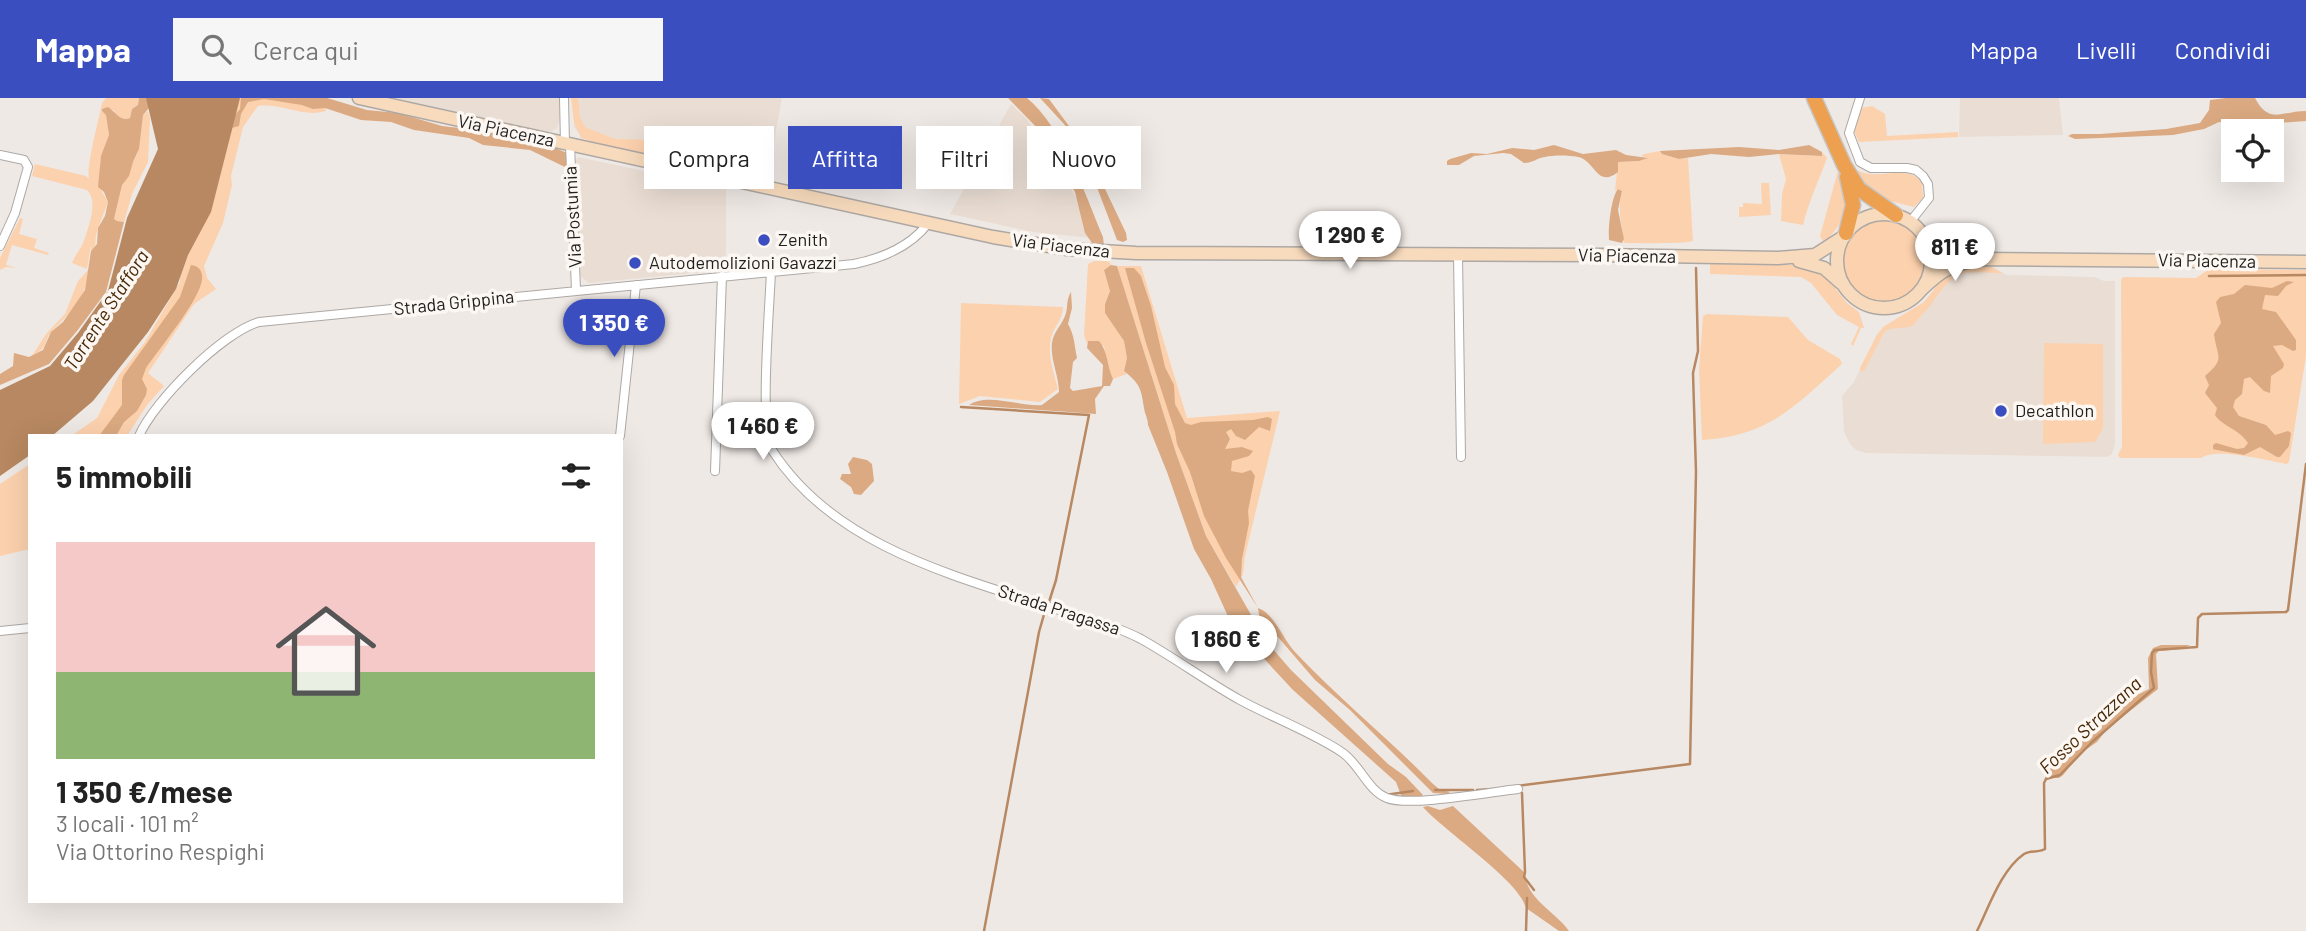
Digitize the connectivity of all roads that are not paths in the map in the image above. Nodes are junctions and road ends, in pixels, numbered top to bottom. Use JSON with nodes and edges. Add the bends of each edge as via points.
{"nodes":[{"id":1,"x":359,"y":98,"type":"edge"},
{"id":2,"x":564,"y":98,"type":"edge"},
{"id":3,"x":1806,"y":98,"type":"edge"},
{"id":4,"x":1815,"y":98,"type":"edge"},
{"id":5,"x":1823,"y":98,"type":"edge"},
{"id":6,"x":1860,"y":98,"type":"edge"},
{"id":7,"x":1830,"y":131,"type":"junction"},
{"id":8,"x":567,"y":144,"type":"junction"},
{"id":9,"x":0,"y":155,"type":"edge"},
{"id":10,"x":1841,"y":160,"type":"junction"},
{"id":11,"x":1896,"y":215,"type":"junction"},
{"id":12,"x":929,"y":222,"type":"junction"},
{"id":13,"x":1910,"y":222,"type":"junction"},
{"id":14,"x":1845,"y":234,"type":"junction"},
{"id":15,"x":1923,"y":234,"type":"junction"},
{"id":16,"x":0,"y":246,"type":"edge"},
{"id":17,"x":1458,"y":255,"type":"junction"},
{"id":18,"x":1778,"y":258,"type":"junction"},
{"id":19,"x":1983,"y":259,"type":"junction"},
{"id":20,"x":2306,"y":262,"type":"edge"},
{"id":21,"x":771,"y":271,"type":"junction"},
{"id":22,"x":722,"y":276,"type":"junction"},
{"id":23,"x":636,"y":285,"type":"junction"},
{"id":24,"x":1843,"y":285,"type":"junction"},
{"id":25,"x":576,"y":290,"type":"junction"},
{"id":26,"x":1920,"y":291,"type":"junction"},
{"id":27,"x":140,"y":434,"type":"edge"},
{"id":28,"x":620,"y":434,"type":"edge"},
{"id":29,"x":1461,"y":457,"type":"dead end"},
{"id":30,"x":715,"y":471,"type":"dead end"},
{"id":31,"x":28,"y":628,"type":"edge"},
{"id":32,"x":0,"y":631,"type":"edge"},
{"id":33,"x":1518,"y":789,"type":"dead end"}],
"edges":[{"from":1,"to":8,"type":"main road","name":"Via Piacenza"},
{"from":2,"to":8,"type":"street","name":"Via Postumia"},
{"from":3,"to":10,"type":"highway"},
{"from":4,"to":7,"type":"highway"},
{"from":5,"to":7,"type":"highway"},
{"from":6,"to":13,"type":"street","via":[[1849,133],[1860,162],[1871,168],[1916,170],[1928,184],[1928,198]]},
{"from":7,"to":10,"type":"highway"},
{"from":8,"to":12,"type":"main road","name":"Via Piacenza"},
{"from":8,"to":25,"type":"street","name":"Via Postumia"},
{"from":9,"to":16,"type":"street","via":[[27,163],[18,206]]},
{"from":10,"to":11,"type":"highway","via":[[1867,197]]},
{"from":10,"to":14,"type":"highway","via":[[1853,205]]},
{"from":11,"to":13,"type":"main road"},
{"from":11,"to":14,"type":"main road","via":[[1868,216]]},
{"from":12,"to":17,"type":"main road","name":"Via Piacenza","via":[[1083,251]]},
{"from":12,"to":21,"type":"street","name":"Strada Grippina","via":[[910,242],[875,260]]},
{"from":13,"to":15,"type":"main road"},
{"from":14,"to":18,"type":"main road","name":"Via Piacenza","via":[[1815,255]]},
{"from":14,"to":24,"type":"main road","via":[[1836,261]]},
{"from":15,"to":19,"type":"main road","via":[[1951,252]]},
{"from":15,"to":26,"type":"main road","via":[[1931,259],[1929,276]]},
{"from":17,"to":18,"type":"main road","name":"Via Piacenza"},
{"from":17,"to":29,"type":"street"},
{"from":18,"to":24,"type":"main road","name":"Via Piacenza","via":[[1815,264]]},
{"from":19,"to":20,"type":"main road","name":"Via Piacenza"},
{"from":19,"to":26,"type":"main road","via":[[1952,265]]},
{"from":21,"to":22,"type":"street","name":"Strada Grippina"},
{"from":21,"to":33,"type":"street","name":"Strada Pragassa","via":[[766,409],[770,447],[798,483],[844,522],[922,563],[1138,638],[1228,693],[1343,753],[1375,790],[1389,799]]},
{"from":22,"to":23,"type":"street","name":"Strada Grippina"},
{"from":22,"to":30,"type":"street"},
{"from":23,"to":25,"type":"street","name":"Strada Grippina"},
{"from":23,"to":28,"type":"street"},
{"from":24,"to":26,"type":"main road","via":[[1861,302],[1882,308],[1904,303]]},
{"from":25,"to":27,"type":"street","name":"Strada Grippina","via":[[253,324],[177,384],[150,414]]},
{"from":31,"to":32,"type":"street"}]}
